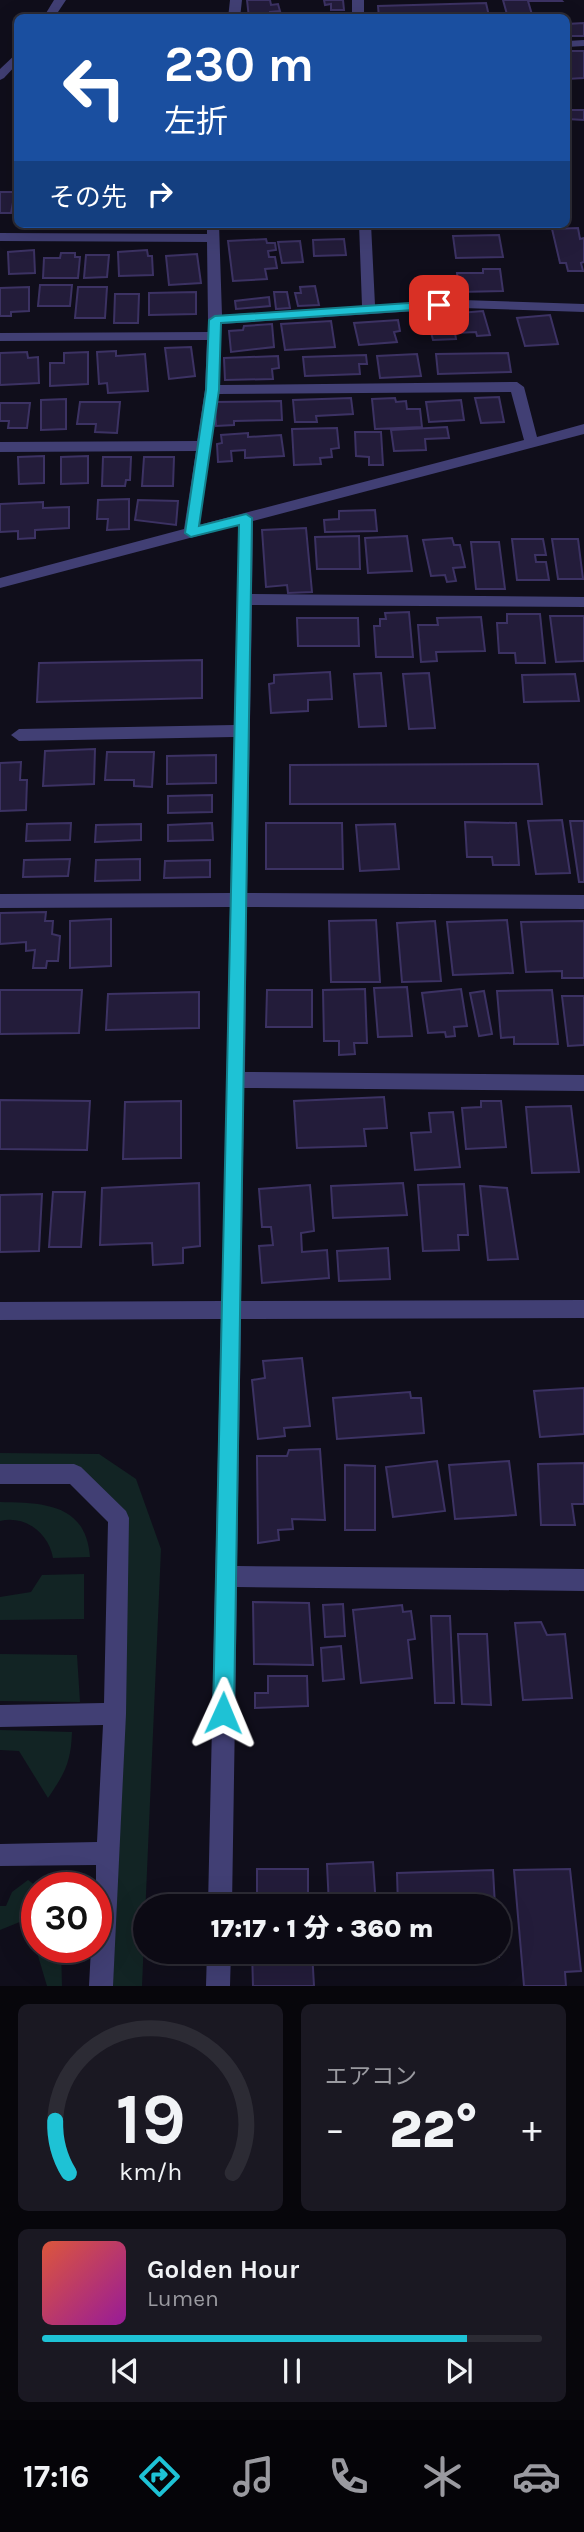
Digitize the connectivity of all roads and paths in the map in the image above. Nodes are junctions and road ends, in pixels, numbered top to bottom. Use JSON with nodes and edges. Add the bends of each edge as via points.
{"nodes":[{"id":1,"x":14,"y":60,"type":"edge"},
{"id":2,"x":0,"y":76,"type":"edge"},
{"id":3,"x":365,"y":228,"type":"edge"},
{"id":4,"x":213,"y":231,"type":"edge"},
{"id":5,"x":0,"y":237,"type":"edge"},
{"id":6,"x":584,"y":308,"type":"edge"},
{"id":7,"x":369,"y":309,"type":"junction"},
{"id":8,"x":215,"y":320,"type":"junction"},
{"id":9,"x":215,"y":336,"type":"junction"},
{"id":10,"x":0,"y":337,"type":"edge"},
{"id":11,"x":212,"y":390,"type":"junction"},
{"id":12,"x":584,"y":430,"type":"edge"},
{"id":13,"x":532,"y":443,"type":"junction"},
{"id":14,"x":205,"y":446,"type":"junction"},
{"id":15,"x":0,"y":447,"type":"edge"},
{"id":16,"x":246,"y":518,"type":"junction"},
{"id":17,"x":191,"y":533,"type":"junction"},
{"id":18,"x":0,"y":583,"type":"edge"},
{"id":19,"x":244,"y":599,"type":"junction"},
{"id":20,"x":584,"y":602,"type":"edge"},
{"id":21,"x":242,"y":731,"type":"junction"},
{"id":22,"x":19,"y":735,"type":"dead end"},
{"id":23,"x":239,"y":900,"type":"junction"},
{"id":24,"x":0,"y":901,"type":"edge"},
{"id":25,"x":584,"y":902,"type":"edge"},
{"id":26,"x":235,"y":1080,"type":"junction"},
{"id":27,"x":584,"y":1083,"type":"edge"},
{"id":28,"x":584,"y":1309,"type":"edge"},
{"id":29,"x":229,"y":1310,"type":"junction"},
{"id":30,"x":0,"y":1311,"type":"edge"},
{"id":31,"x":0,"y":1474,"type":"edge"},
{"id":32,"x":226,"y":1576,"type":"junction"},
{"id":33,"x":584,"y":1580,"type":"edge"},
{"id":34,"x":115,"y":1714,"type":"junction"},
{"id":35,"x":0,"y":1716,"type":"edge"},
{"id":36,"x":108,"y":1853,"type":"junction"},
{"id":37,"x":0,"y":1855,"type":"edge"},
{"id":38,"x":220,"y":1894,"type":"edge"},
{"id":39,"x":219,"y":1964,"type":"edge"},
{"id":40,"x":101,"y":1986,"type":"edge"},
{"id":41,"x":218,"y":1986,"type":"edge"}],
"edges":[{"from":1,"to":2,"type":"street"},
{"from":3,"to":7,"type":"street"},
{"from":4,"to":5,"type":"street"},
{"from":4,"to":8,"type":"street"},
{"from":6,"to":7,"type":"street","via":[[462,304]]},
{"from":7,"to":8,"type":"street"},
{"from":8,"to":9,"type":"street"},
{"from":9,"to":10,"type":"street"},
{"from":9,"to":11,"type":"street"},
{"from":11,"to":13,"type":"street","via":[[517,387]]},
{"from":11,"to":14,"type":"street"},
{"from":12,"to":13,"type":"street"},
{"from":13,"to":16,"type":"street"},
{"from":14,"to":15,"type":"street"},
{"from":14,"to":17,"type":"street"},
{"from":16,"to":17,"type":"street"},
{"from":16,"to":19,"type":"street"},
{"from":17,"to":18,"type":"street"},
{"from":19,"to":20,"type":"street"},
{"from":19,"to":21,"type":"street"},
{"from":21,"to":22,"type":"street"},
{"from":21,"to":23,"type":"street"},
{"from":23,"to":24,"type":"street"},
{"from":23,"to":25,"type":"street"},
{"from":23,"to":26,"type":"street"},
{"from":26,"to":27,"type":"street"},
{"from":26,"to":29,"type":"street"},
{"from":28,"to":29,"type":"street"},
{"from":29,"to":30,"type":"street"},
{"from":29,"to":32,"type":"street"},
{"from":31,"to":34,"type":"street","via":[[74,1474],[119,1518]]},
{"from":32,"to":33,"type":"street"},
{"from":32,"to":38,"type":"street"},
{"from":34,"to":35,"type":"street"},
{"from":34,"to":36,"type":"street"},
{"from":36,"to":37,"type":"street"},
{"from":36,"to":40,"type":"street"},
{"from":39,"to":41,"type":"street"}]}
